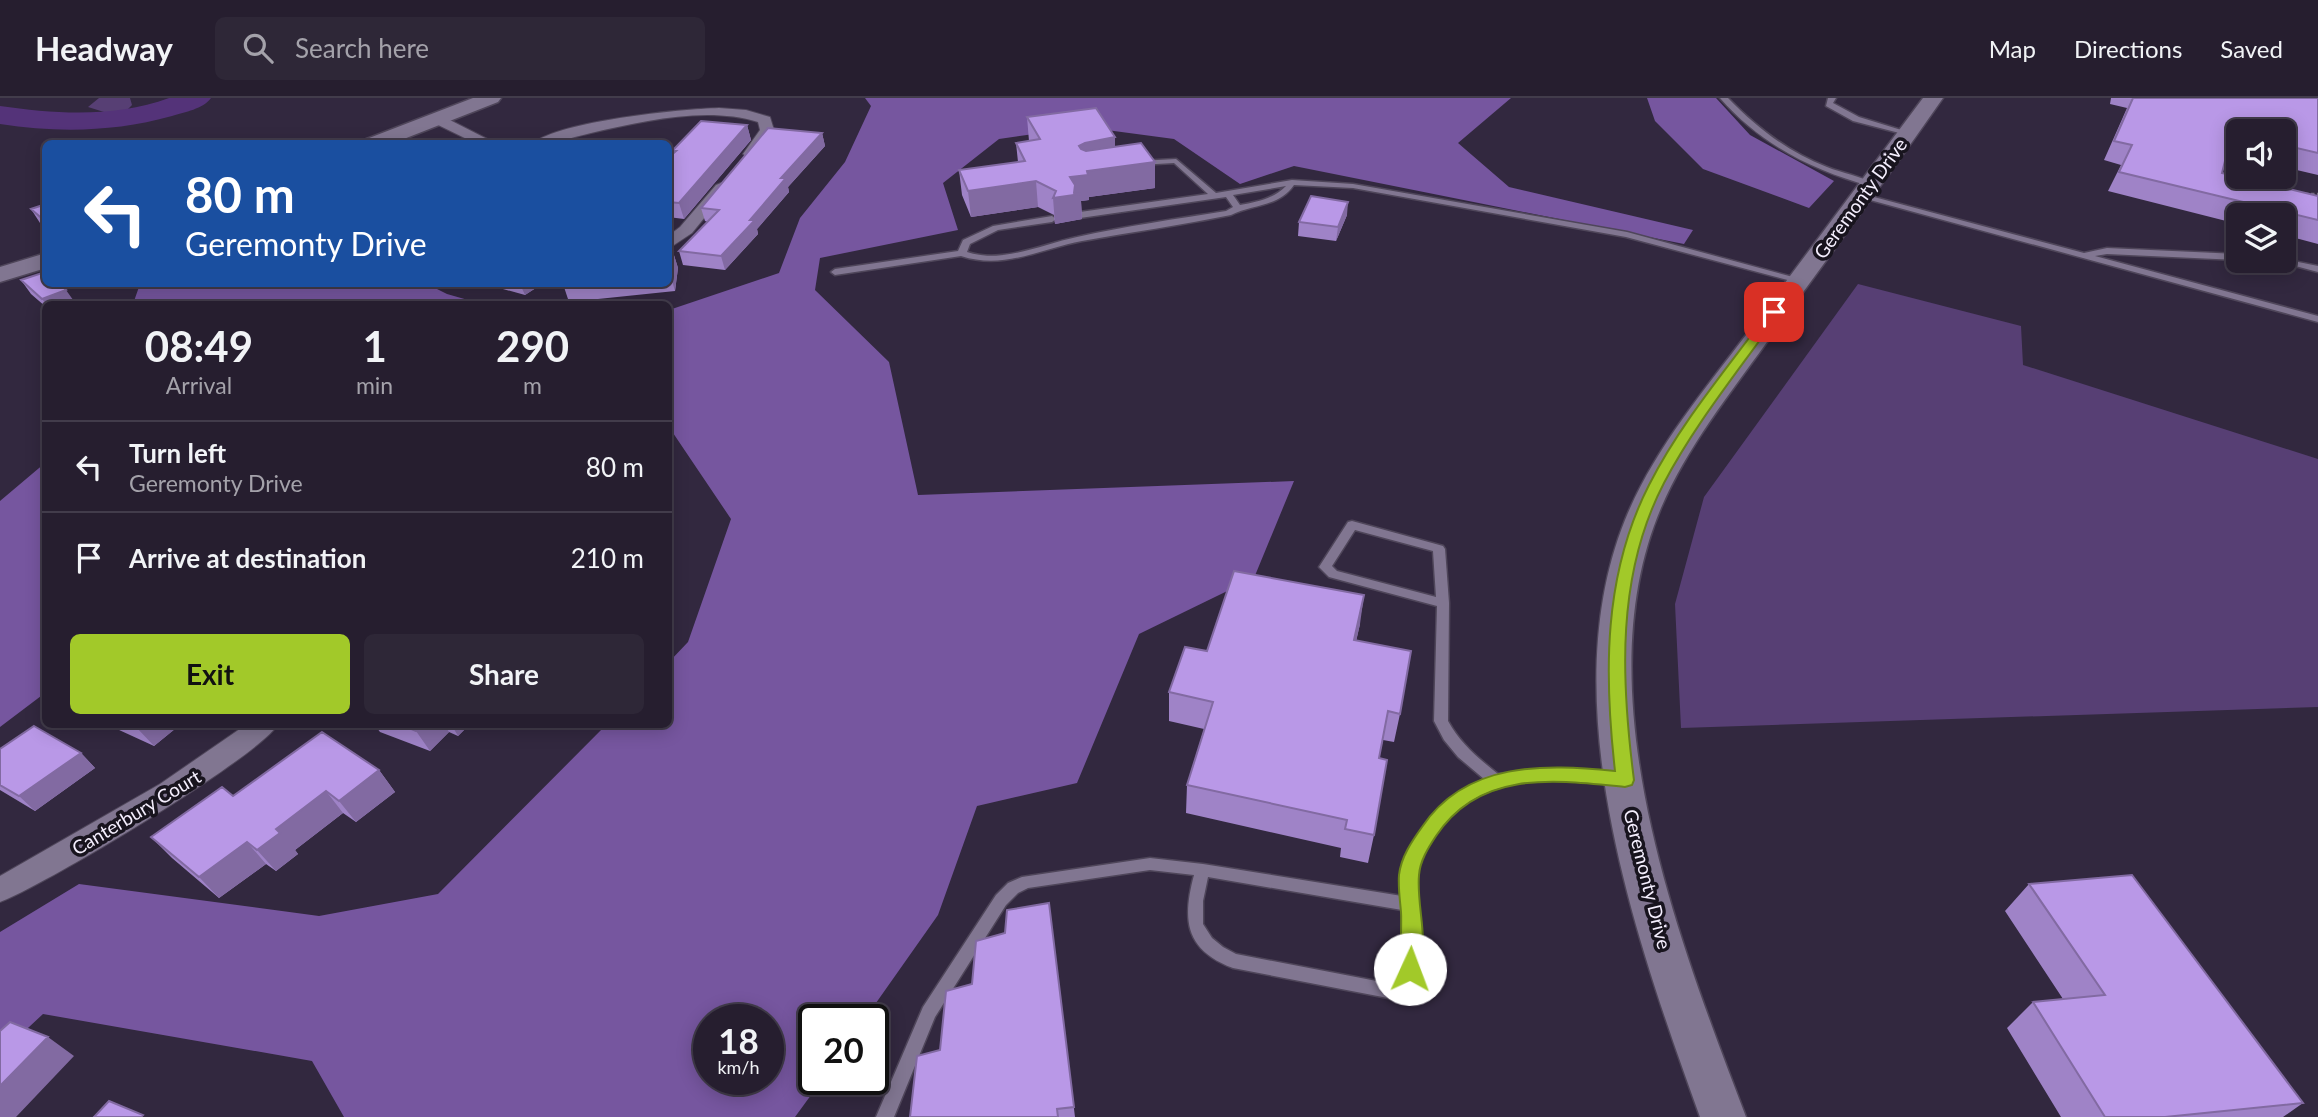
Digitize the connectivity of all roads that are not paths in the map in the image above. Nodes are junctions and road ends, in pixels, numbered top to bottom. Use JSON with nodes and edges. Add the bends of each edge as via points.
{"nodes":[{"id":1,"x":491,"y":98,"type":"edge"},
{"id":2,"x":1724,"y":98,"type":"edge"},
{"id":3,"x":1832,"y":98,"type":"edge"},
{"id":4,"x":1933,"y":98,"type":"edge"},
{"id":5,"x":437,"y":119,"type":"junction"},
{"id":6,"x":1908,"y":133,"type":"junction"},
{"id":7,"x":382,"y":140,"type":"edge"},
{"id":8,"x":482,"y":140,"type":"edge"},
{"id":9,"x":552,"y":140,"type":"edge"},
{"id":10,"x":1126,"y":164,"type":"edge"},
{"id":11,"x":1292,"y":182,"type":"junction"},
{"id":12,"x":1866,"y":189,"type":"junction"},
{"id":13,"x":1228,"y":194,"type":"junction"},
{"id":14,"x":1213,"y":195,"type":"junction"},
{"id":15,"x":1238,"y":208,"type":"junction"},
{"id":16,"x":1080,"y":215,"type":"edge"},
{"id":17,"x":1052,"y":219,"type":"edge"},
{"id":18,"x":672,"y":241,"type":"edge"},
{"id":19,"x":962,"y":253,"type":"junction"},
{"id":20,"x":2084,"y":255,"type":"junction"},
{"id":21,"x":2226,"y":256,"type":"edge"},
{"id":22,"x":42,"y":261,"type":"edge"},
{"id":23,"x":2296,"y":265,"type":"edge"},
{"id":24,"x":2318,"y":270,"type":"edge"},
{"id":25,"x":835,"y":272,"type":"dead end"},
{"id":26,"x":0,"y":275,"type":"edge"},
{"id":27,"x":1799,"y":281,"type":"junction"},
{"id":28,"x":2318,"y":319,"type":"edge"},
{"id":29,"x":1443,"y":603,"type":"junction"},
{"id":30,"x":261,"y":728,"type":"edge"},
{"id":31,"x":1495,"y":780,"type":"junction"},
{"id":32,"x":1625,"y":780,"type":"junction"},
{"id":33,"x":1203,"y":870,"type":"junction"},
{"id":34,"x":0,"y":890,"type":"edge"},
{"id":35,"x":1408,"y":904,"type":"junction"},
{"id":36,"x":885,"y":1117,"type":"edge"},
{"id":37,"x":1723,"y":1117,"type":"edge"}],
"edges":[{"from":1,"to":5,"type":"street"},
{"from":2,"to":12,"type":"lane","via":[[1770,143]]},
{"from":3,"to":6,"type":"lane","via":[[1829,104],[1839,113]]},
{"from":4,"to":6,"type":"street","name":"Geremonty Drive"},
{"from":5,"to":7,"type":"street"},
{"from":5,"to":8,"type":"street"},
{"from":6,"to":12,"type":"street","name":"Geremonty Drive"},
{"from":9,"to":18,"type":"street","via":[[608,123],[696,108],[728,107],[751,111],[765,120],[765,136]]},
{"from":10,"to":14,"type":"lane","via":[[1176,161]]},
{"from":11,"to":13,"type":"lane"},
{"from":11,"to":15,"type":"lane","via":[[1270,201]]},
{"from":11,"to":27,"type":"lane","via":[[1353,186],[1578,225]]},
{"from":12,"to":20,"type":"lane"},
{"from":12,"to":27,"type":"street","name":"Geremonty Drive"},
{"from":13,"to":14,"type":"lane"},
{"from":13,"to":15,"type":"lane"},
{"from":14,"to":16,"type":"lane"},
{"from":15,"to":19,"type":"lane","via":[[1003,258],[980,259]]},
{"from":17,"to":19,"type":"lane","via":[[984,232],[966,242]]},
{"from":19,"to":25,"type":"lane"},
{"from":20,"to":21,"type":"lane","via":[[2107,251]]},
{"from":20,"to":28,"type":"lane"},
{"from":22,"to":26,"type":"street"},
{"from":23,"to":24,"type":"lane"},
{"from":27,"to":32,"type":"street","name":"Geremonty Drive","via":[[1691,427],[1656,484],[1636,534],[1617,633],[1616,707]]},
{"from":29,"to":29,"type":"lane","via":[[1439,549],[1352,525],[1327,560],[1325,567],[1333,574]]},
{"from":29,"to":31,"type":"lane","via":[[1441,720],[1464,753]]},
{"from":30,"to":34,"type":"street","name":"Canterbury Court","via":[[153,804]]},
{"from":31,"to":32,"type":"lane","via":[[1569,774]]},
{"from":31,"to":35,"type":"lane","via":[[1455,804],[1426,832],[1409,874]]},
{"from":32,"to":37,"type":"street","name":"Geremonty Drive","via":[[1665,953]]},
{"from":33,"to":35,"type":"lane"},
{"from":33,"to":35,"type":"lane","via":[[1192,907],[1194,922],[1203,940],[1217,952],[1233,961],[1363,988],[1388,991],[1401,983],[1410,969],[1413,952]]},
{"from":33,"to":36,"type":"lane","via":[[1150,864],[1013,888],[929,1012]]}]}
